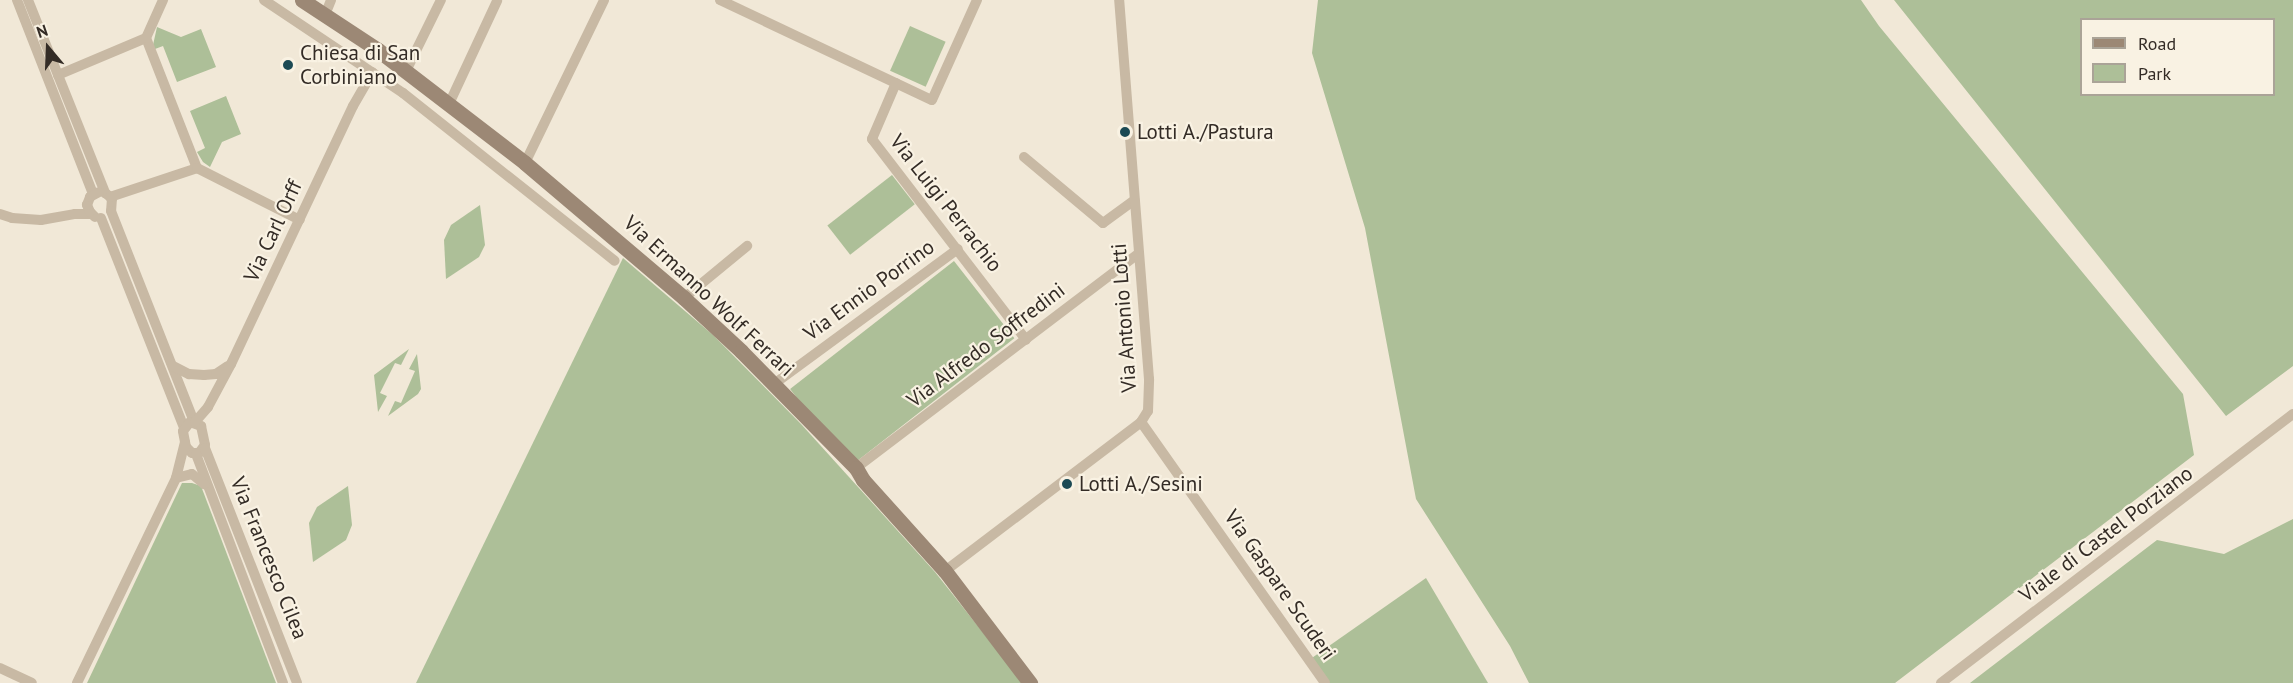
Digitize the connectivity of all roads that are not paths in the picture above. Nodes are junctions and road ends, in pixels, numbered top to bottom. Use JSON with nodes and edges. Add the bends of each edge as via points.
{"nodes":[{"id":1,"x":16,"y":0,"type":"edge"},
{"id":2,"x":28,"y":0,"type":"edge"},
{"id":3,"x":163,"y":0,"type":"edge"},
{"id":4,"x":264,"y":0,"type":"edge"},
{"id":5,"x":302,"y":0,"type":"edge"},
{"id":6,"x":331,"y":0,"type":"edge"},
{"id":7,"x":441,"y":0,"type":"edge"},
{"id":8,"x":604,"y":0,"type":"edge"},
{"id":9,"x":720,"y":0,"type":"edge"},
{"id":10,"x":977,"y":0,"type":"edge"},
{"id":11,"x":1119,"y":0,"type":"edge"},
{"id":12,"x":497,"y":1,"type":"edge"},
{"id":13,"x":325,"y":15,"type":"junction"},
{"id":14,"x":146,"y":38,"type":"junction"},
{"id":15,"x":406,"y":71,"type":"junction"},
{"id":16,"x":373,"y":72,"type":"junction"},
{"id":17,"x":58,"y":75,"type":"junction"},
{"id":18,"x":896,"y":83,"type":"junction"},
{"id":19,"x":449,"y":104,"type":"junction"},
{"id":20,"x":1024,"y":157,"type":"dead end"},
{"id":21,"x":525,"y":163,"type":"junction"},
{"id":22,"x":197,"y":168,"type":"junction"},
{"id":23,"x":93,"y":194,"type":"junction"},
{"id":24,"x":112,"y":200,"type":"junction"},
{"id":25,"x":1135,"y":200,"type":"junction"},
{"id":26,"x":93,"y":212,"type":"junction"},
{"id":27,"x":0,"y":214,"type":"edge"},
{"id":28,"x":300,"y":220,"type":"junction"},
{"id":29,"x":747,"y":246,"type":"dead end"},
{"id":30,"x":958,"y":249,"type":"junction"},
{"id":31,"x":1139,"y":253,"type":"junction"},
{"id":32,"x":615,"y":261,"type":"dead end"},
{"id":33,"x":684,"y":298,"type":"junction"},
{"id":34,"x":1026,"y":340,"type":"junction"},
{"id":35,"x":231,"y":364,"type":"junction"},
{"id":36,"x":172,"y":366,"type":"junction"},
{"id":37,"x":774,"y":384,"type":"junction"},
{"id":38,"x":2293,"y":414,"type":"edge"},
{"id":39,"x":1141,"y":422,"type":"junction"},
{"id":40,"x":197,"y":424,"type":"junction"},
{"id":41,"x":184,"y":428,"type":"junction"},
{"id":42,"x":185,"y":442,"type":"junction"},
{"id":43,"x":198,"y":452,"type":"junction"},
{"id":44,"x":181,"y":465,"type":"junction"},
{"id":45,"x":856,"y":468,"type":"junction"},
{"id":46,"x":176,"y":478,"type":"junction"},
{"id":47,"x":206,"y":486,"type":"junction"},
{"id":48,"x":945,"y":571,"type":"junction"},
{"id":49,"x":0,"y":668,"type":"edge"},
{"id":50,"x":32,"y":683,"type":"edge"},
{"id":51,"x":77,"y":683,"type":"edge"},
{"id":52,"x":283,"y":683,"type":"edge"},
{"id":53,"x":297,"y":683,"type":"edge"},
{"id":54,"x":1030,"y":683,"type":"edge"},
{"id":55,"x":1325,"y":683,"type":"edge"},
{"id":56,"x":1941,"y":683,"type":"edge"}],
"edges":[{"from":1,"to":23,"type":"street"},
{"from":2,"to":17,"type":"street","name":"Via Francesco Cilea"},
{"from":3,"to":14,"type":"street"},
{"from":4,"to":16,"type":"street","name":"Via Ermanno Wolf Ferrari"},
{"from":5,"to":13,"type":"street","name":"Via Ermanno Wolf Ferrari"},
{"from":6,"to":13,"type":"street"},
{"from":7,"to":15,"type":"street"},
{"from":8,"to":21,"type":"street"},
{"from":9,"to":18,"type":"street"},
{"from":10,"to":18,"type":"street","via":[[932,100]]},
{"from":11,"to":25,"type":"street","name":"Via Antonio Lotti"},
{"from":12,"to":19,"type":"street"},
{"from":13,"to":15,"type":"street","name":"Via Ermanno Wolf Ferrari"},
{"from":14,"to":17,"type":"street"},
{"from":14,"to":22,"type":"street"},
{"from":15,"to":19,"type":"street","name":"Via Ermanno Wolf Ferrari"},
{"from":16,"to":28,"type":"street","name":"Via Carl Orff","via":[[349,113]]},
{"from":16,"to":32,"type":"street","name":"Via Ermanno Wolf Ferrari","via":[[410,97]]},
{"from":17,"to":24,"type":"street","name":"Via Francesco Cilea"},
{"from":18,"to":30,"type":"street","name":"Via Luigi Perrachio","via":[[872,139]]},
{"from":19,"to":21,"type":"street","name":"Via Ermanno Wolf Ferrari"},
{"from":20,"to":25,"type":"street","via":[[1103,223]]},
{"from":21,"to":33,"type":"street","name":"Via Ermanno Wolf Ferrari"},
{"from":22,"to":24,"type":"street"},
{"from":22,"to":28,"type":"street"},
{"from":23,"to":24,"type":"street"},
{"from":23,"to":26,"type":"street"},
{"from":24,"to":26,"type":"street"},
{"from":24,"to":36,"type":"street","name":"Via Francesco Cilea"},
{"from":25,"to":31,"type":"street","name":"Via Antonio Lotti"},
{"from":26,"to":27,"type":"street","via":[[41,220]]},
{"from":26,"to":41,"type":"street"},
{"from":28,"to":35,"type":"street","name":"Via Carl Orff"},
{"from":29,"to":33,"type":"street"},
{"from":30,"to":34,"type":"street","name":"Via Luigi Perrachio"},
{"from":30,"to":37,"type":"street","name":"Via Ennio Porrino"},
{"from":31,"to":34,"type":"street","name":"Via Alfredo Soffredini"},
{"from":31,"to":39,"type":"street","name":"Via Antonio Lotti","via":[[1149,379],[1148,411]]},
{"from":33,"to":37,"type":"street","name":"Via Ermanno Wolf Ferrari"},
{"from":34,"to":45,"type":"street","name":"Via Alfredo Soffredini"},
{"from":35,"to":36,"type":"street","via":[[216,374],[204,375]]},
{"from":35,"to":40,"type":"street","name":"Via Carl Orff"},
{"from":36,"to":40,"type":"street","name":"Via Francesco Cilea"},
{"from":37,"to":45,"type":"street","name":"Via Ermanno Wolf Ferrari"},
{"from":38,"to":56,"type":"street","name":"Viale di Castel Porziano"},
{"from":39,"to":48,"type":"street","name":"Via Antonio Lotti"},
{"from":39,"to":55,"type":"street","name":"Via Gaspare Scuderi"},
{"from":40,"to":41,"type":"street"},
{"from":40,"to":43,"type":"street","name":"Via Francesco Cilea"},
{"from":41,"to":42,"type":"street"},
{"from":42,"to":43,"type":"street","name":"Via Francesco Cilea","via":[[188,450]]},
{"from":42,"to":44,"type":"street"},
{"from":43,"to":44,"type":"street"},
{"from":43,"to":47,"type":"street","name":"Via Francesco Cilea"},
{"from":43,"to":53,"type":"street","name":"Via Francesco Cilea"},
{"from":44,"to":46,"type":"street"},
{"from":45,"to":48,"type":"street","name":"Via Ermanno Wolf Ferrari"},
{"from":46,"to":47,"type":"street","via":[[192,474]]},
{"from":46,"to":51,"type":"street"},
{"from":47,"to":52,"type":"street","name":"Via Francesco Cilea"},
{"from":48,"to":54,"type":"street","name":"Via Ermanno Wolf Ferrari"},
{"from":49,"to":50,"type":"street"}]}
